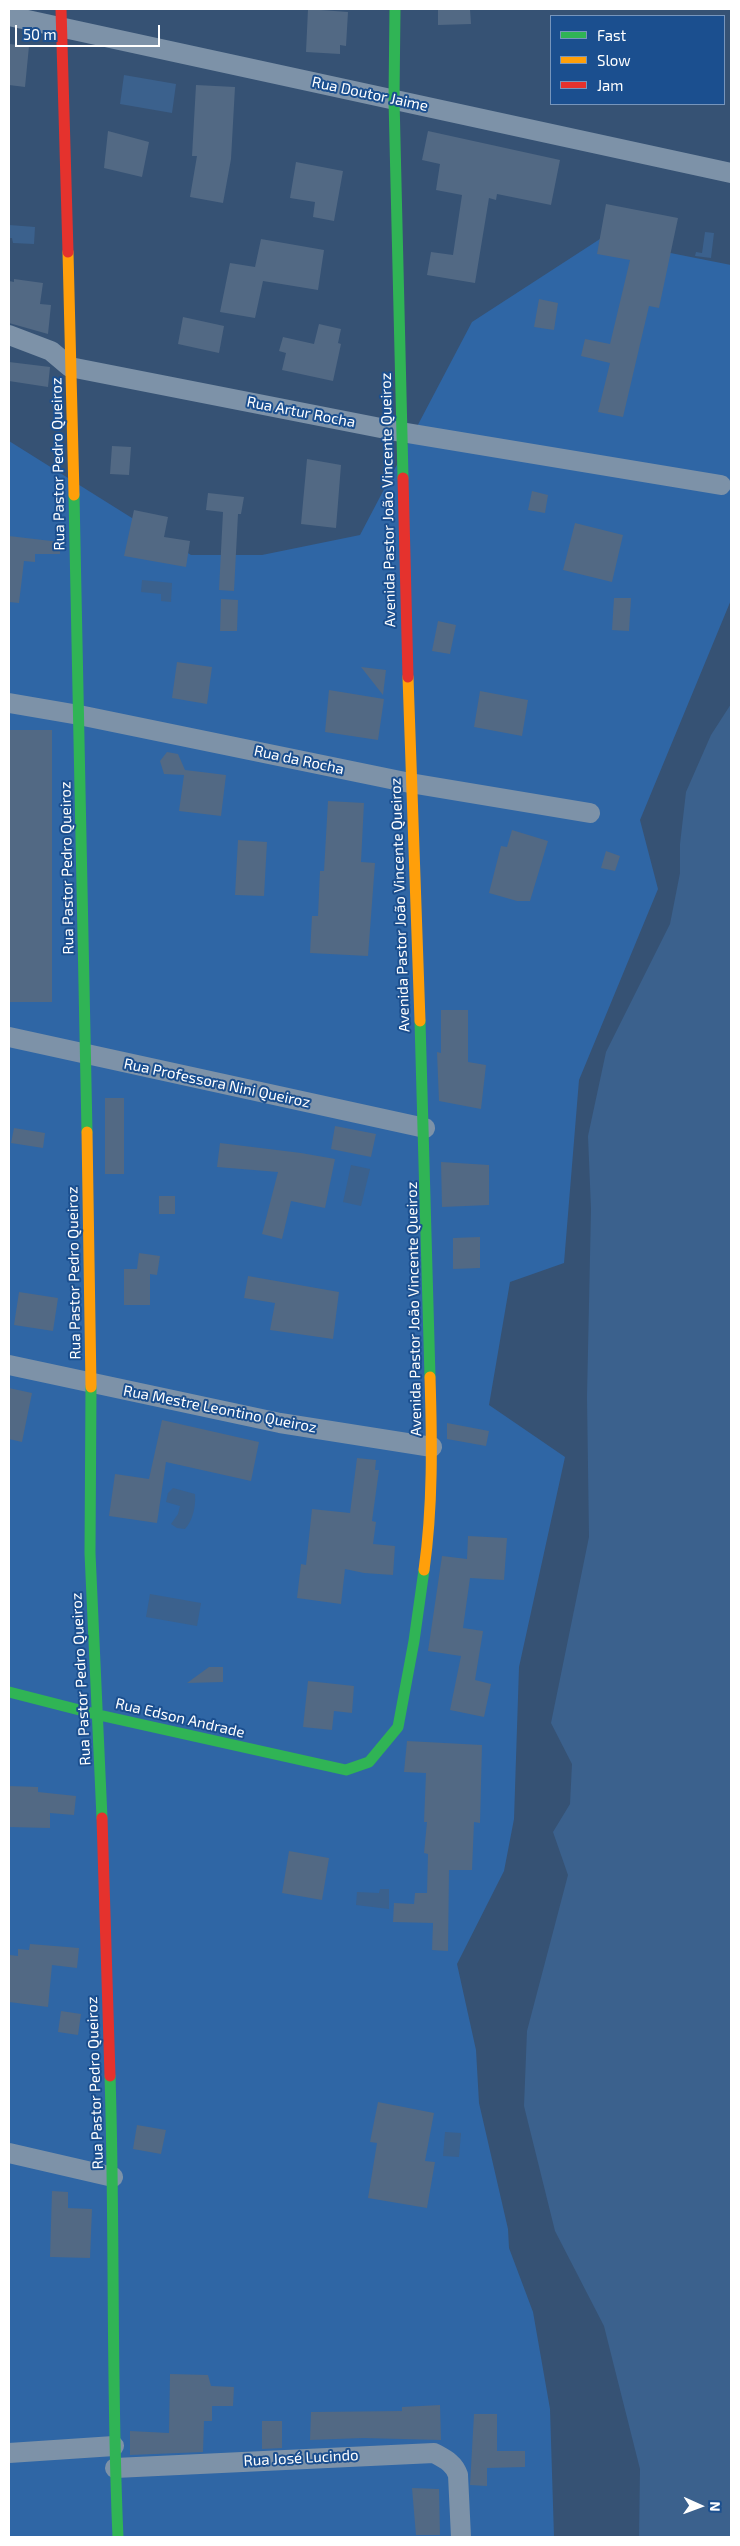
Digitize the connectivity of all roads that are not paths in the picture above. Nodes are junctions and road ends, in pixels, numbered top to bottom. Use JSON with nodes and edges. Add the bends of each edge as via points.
{"nodes":[{"id":1,"x":395,"y":9,"type":"edge"},
{"id":2,"x":9,"y":16,"type":"edge"},
{"id":3,"x":61,"y":18,"type":"edge"},
{"id":4,"x":394,"y":100,"type":"junction"},
{"id":5,"x":731,"y":173,"type":"edge"},
{"id":6,"x":9,"y":335,"type":"edge"},
{"id":7,"x":70,"y":367,"type":"junction"},
{"id":8,"x":401,"y":432,"type":"junction"},
{"id":9,"x":722,"y":485,"type":"dead end"},
{"id":10,"x":9,"y":703,"type":"edge"},
{"id":11,"x":79,"y":715,"type":"junction"},
{"id":12,"x":410,"y":783,"type":"junction"},
{"id":13,"x":590,"y":813,"type":"dead end"},
{"id":14,"x":9,"y":1037,"type":"edge"},
{"id":15,"x":86,"y":1055,"type":"junction"},
{"id":16,"x":425,"y":1128,"type":"junction"},
{"id":17,"x":9,"y":1365,"type":"edge"},
{"id":18,"x":91,"y":1383,"type":"junction"},
{"id":19,"x":432,"y":1446,"type":"junction"},
{"id":20,"x":9,"y":1692,"type":"edge"},
{"id":21,"x":99,"y":1715,"type":"junction"},
{"id":22,"x":346,"y":1770,"type":"joint"},
{"id":23,"x":9,"y":2154,"type":"edge"},
{"id":24,"x":113,"y":2177,"type":"junction"},
{"id":25,"x":114,"y":2446,"type":"junction"},
{"id":26,"x":9,"y":2453,"type":"edge"},
{"id":27,"x":115,"y":2468,"type":"junction"},
{"id":28,"x":118,"y":2537,"type":"edge"},
{"id":29,"x":461,"y":2537,"type":"edge"}],
"edges":[{"from":1,"to":4,"type":"street","name":"Avenida Pastor João Vincente Queiroz"},
{"from":2,"to":3,"type":"street","name":"Rua Doutor Jaime"},
{"from":3,"to":4,"type":"street","name":"Rua Doutor Jaime"},
{"from":3,"to":7,"type":"street","name":"Rua Pastor Pedro Queiroz"},
{"from":4,"to":5,"type":"street","name":"Rua Doutor Jaime"},
{"from":4,"to":8,"type":"street","name":"Avenida Pastor João Vincente Queiroz"},
{"from":6,"to":7,"type":"street","name":"Rua Artur Rocha","via":[[51,351]]},
{"from":7,"to":8,"type":"street","name":"Rua Artur Rocha"},
{"from":7,"to":11,"type":"street","name":"Rua Pastor Pedro Queiroz"},
{"from":8,"to":9,"type":"street","name":"Rua Artur Rocha"},
{"from":8,"to":12,"type":"street","name":"Avenida Pastor João Vincente Queiroz"},
{"from":10,"to":11,"type":"street","name":"Rua da Rocha"},
{"from":11,"to":12,"type":"street","name":"Rua da Rocha"},
{"from":11,"to":15,"type":"street","name":"Rua Pastor Pedro Queiroz"},
{"from":12,"to":13,"type":"street","name":"Rua da Rocha"},
{"from":12,"to":16,"type":"street","name":"Avenida Pastor João Vincente Queiroz"},
{"from":14,"to":15,"type":"street","name":"Rua Professora Nini Queiroz"},
{"from":15,"to":16,"type":"street","name":"Rua Professora Nini Queiroz"},
{"from":15,"to":18,"type":"street","name":"Rua Pastor Pedro Queiroz"},
{"from":16,"to":19,"type":"street","name":"Avenida Pastor João Vincente Queiroz"},
{"from":17,"to":18,"type":"street","name":"Rua Mestre Leontino Queiroz"},
{"from":18,"to":19,"type":"street","name":"Rua Mestre Leontino Queiroz","via":[[280,1424]]},
{"from":18,"to":21,"type":"street","name":"Rua Pastor Pedro Queiroz","via":[[90,1553]]},
{"from":19,"to":22,"type":"street","name":"Avenida Pastor João Vincente Queiroz","via":[[428,1540],[398,1728],[369,1762]]},
{"from":20,"to":21,"type":"street","name":"Rua Edson Andrade"},
{"from":21,"to":22,"type":"street","name":"Rua Edson Andrade"},
{"from":21,"to":24,"type":"street","name":"Rua Pastor Pedro Queiroz"},
{"from":23,"to":24,"type":"street"},
{"from":24,"to":25,"type":"street","name":"Rua Pastor Pedro Queiroz"},
{"from":25,"to":26,"type":"street"},
{"from":25,"to":27,"type":"street","name":"Rua Pastor Pedro Queiroz"},
{"from":27,"to":28,"type":"street","name":"Rua Pastor Pedro Queiroz"},
{"from":27,"to":29,"type":"street","name":"Rua José Lucindo","via":[[434,2454],[456,2468],[461,2494]]}]}
